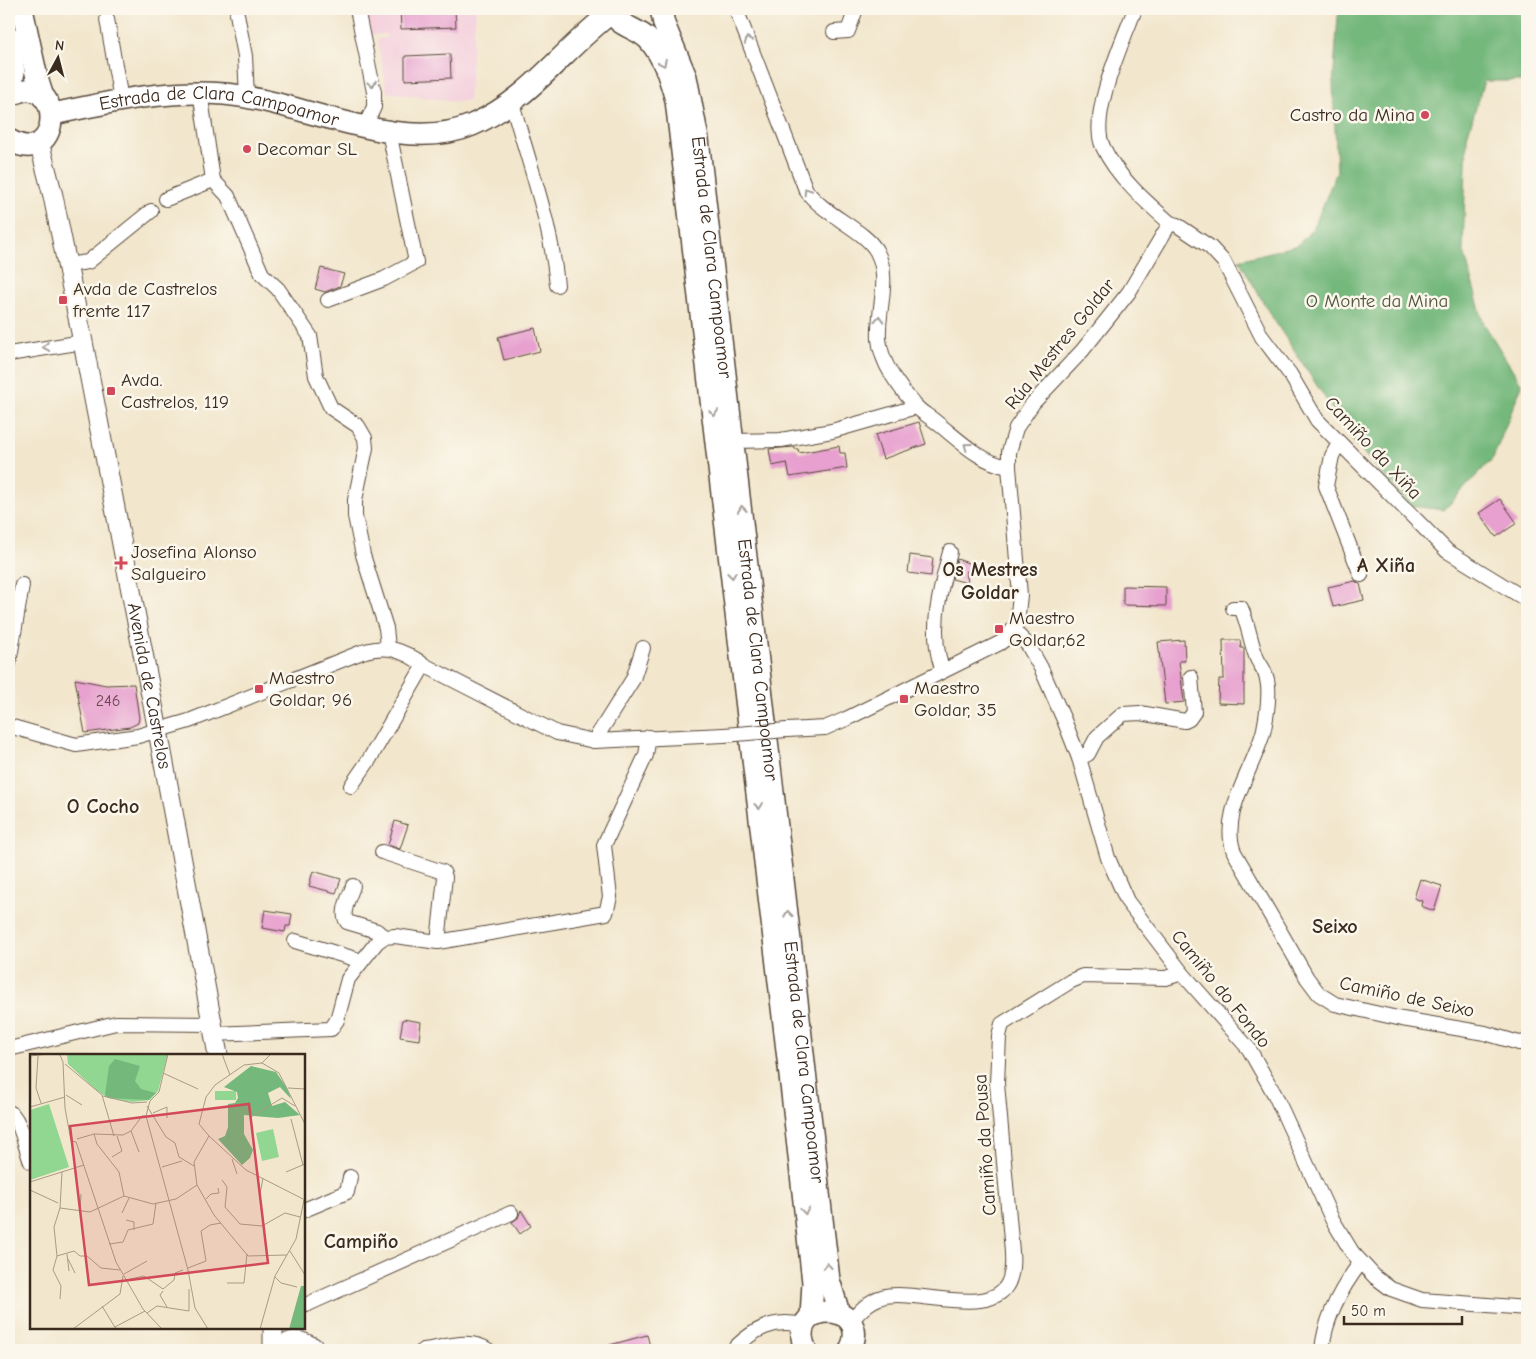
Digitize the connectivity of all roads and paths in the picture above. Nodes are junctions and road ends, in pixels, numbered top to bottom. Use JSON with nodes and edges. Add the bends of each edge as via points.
{"nodes":[{"id":1,"x":22,"y":9,"type":"edge"},
{"id":2,"x":357,"y":9,"type":"edge"},
{"id":3,"x":660,"y":9,"type":"edge"},
{"id":4,"x":736,"y":9,"type":"edge"},
{"id":5,"x":856,"y":9,"type":"edge"},
{"id":6,"x":1135,"y":9,"type":"edge"},
{"id":7,"x":612,"y":10,"type":"edge"},
{"id":8,"x":237,"y":14,"type":"dead end"},
{"id":9,"x":107,"y":19,"type":"dead end"},
{"id":10,"x":631,"y":27,"type":"junction"},
{"id":11,"x":834,"y":32,"type":"dead end"},
{"id":12,"x":9,"y":38,"type":"edge"},
{"id":13,"x":200,"y":92,"type":"junction"},
{"id":14,"x":9,"y":95,"type":"edge"},
{"id":15,"x":247,"y":97,"type":"junction"},
{"id":16,"x":121,"y":100,"type":"junction"},
{"id":17,"x":512,"y":103,"type":"junction"},
{"id":18,"x":48,"y":106,"type":"junction"},
{"id":19,"x":364,"y":128,"type":"junction"},
{"id":20,"x":389,"y":132,"type":"junction"},
{"id":21,"x":9,"y":140,"type":"edge"},
{"id":22,"x":39,"y":142,"type":"junction"},
{"id":23,"x":213,"y":180,"type":"junction"},
{"id":24,"x":166,"y":199,"type":"dead end"},
{"id":25,"x":151,"y":211,"type":"dead end"},
{"id":26,"x":1170,"y":223,"type":"junction"},
{"id":27,"x":67,"y":265,"type":"junction"},
{"id":28,"x":557,"y":284,"type":"dead end"},
{"id":29,"x":328,"y":300,"type":"dead end"},
{"id":30,"x":83,"y":342,"type":"junction"},
{"id":31,"x":9,"y":354,"type":"edge"},
{"id":32,"x":916,"y":407,"type":"junction"},
{"id":33,"x":734,"y":441,"type":"junction"},
{"id":34,"x":1339,"y":443,"type":"junction"},
{"id":35,"x":1010,"y":467,"type":"junction"},
{"id":36,"x":950,"y":552,"type":"dead end"},
{"id":37,"x":1361,"y":575,"type":"dead end"},
{"id":38,"x":22,"y":585,"type":"dead end"},
{"id":39,"x":1527,"y":600,"type":"edge"},
{"id":40,"x":1233,"y":608,"type":"dead end"},
{"id":41,"x":1013,"y":630,"type":"junction"},
{"id":42,"x":388,"y":647,"type":"junction"},
{"id":43,"x":643,"y":648,"type":"dead end"},
{"id":44,"x":9,"y":663,"type":"edge"},
{"id":45,"x":424,"y":665,"type":"junction"},
{"id":46,"x":943,"y":671,"type":"junction"},
{"id":47,"x":1191,"y":677,"type":"dead end"},
{"id":48,"x":9,"y":726,"type":"edge"},
{"id":49,"x":158,"y":730,"type":"junction"},
{"id":50,"x":649,"y":737,"type":"junction"},
{"id":51,"x":594,"y":741,"type":"junction"},
{"id":52,"x":1080,"y":758,"type":"junction"},
{"id":53,"x":351,"y":786,"type":"dead end"},
{"id":54,"x":382,"y":852,"type":"dead end"},
{"id":55,"x":353,"y":886,"type":"dead end"},
{"id":56,"x":384,"y":937,"type":"junction"},
{"id":57,"x":295,"y":942,"type":"dead end"},
{"id":58,"x":438,"y":942,"type":"junction"},
{"id":59,"x":362,"y":961,"type":"junction"},
{"id":60,"x":1182,"y":973,"type":"junction"},
{"id":61,"x":212,"y":1029,"type":"junction"},
{"id":62,"x":1527,"y":1042,"type":"edge"},
{"id":63,"x":9,"y":1049,"type":"edge"},
{"id":64,"x":218,"y":1054,"type":"edge"},
{"id":65,"x":9,"y":1112,"type":"edge"},
{"id":66,"x":30,"y":1159,"type":"edge"},
{"id":67,"x":350,"y":1177,"type":"dead end"},
{"id":68,"x":305,"y":1210,"type":"edge"},
{"id":69,"x":510,"y":1213,"type":"dead end"},
{"id":70,"x":1361,"y":1262,"type":"junction"},
{"id":71,"x":308,"y":1304,"type":"dead end"},
{"id":72,"x":1527,"y":1308,"type":"edge"},
{"id":73,"x":844,"y":1318,"type":"junction"},
{"id":74,"x":808,"y":1321,"type":"junction"},
{"id":75,"x":274,"y":1329,"type":"edge"},
{"id":76,"x":284,"y":1340,"type":"edge"},
{"id":77,"x":310,"y":1341,"type":"edge"},
{"id":78,"x":423,"y":1350,"type":"edge"},
{"id":79,"x":488,"y":1350,"type":"edge"},
{"id":80,"x":733,"y":1350,"type":"edge"},
{"id":81,"x":806,"y":1350,"type":"edge"},
{"id":82,"x":850,"y":1350,"type":"edge"},
{"id":83,"x":1322,"y":1350,"type":"edge"}],
"edges":[{"from":1,"to":18,"type":"main road","via":[[37,78]]},
{"from":2,"to":19,"type":"street","one_way":true,"via":[[374,92],[374,107]]},
{"from":3,"to":10,"type":"main road","name":"Estrada de Clara Campoamor","via":[[648,24]]},
{"from":3,"to":33,"type":"main road","name":"Estrada de Clara Campoamor","via":[[691,96]]},
{"from":32,"to":4,"type":"street","one_way":true,"via":[[889,372],[879,341],[884,274],[876,250],[814,202],[806,190]]},
{"from":5,"to":11,"type":"street","via":[[848,31]]},
{"from":6,"to":26,"type":"street","via":[[1099,112],[1102,146],[1120,173]]},
{"from":7,"to":10,"type":"main road","name":"Estrada de Clara Campoamor","via":[[619,22]]},
{"from":7,"to":17,"type":"main road","name":"Estrada de Clara Campoamor","via":[[545,76]]},
{"from":8,"to":15,"type":"street","via":[[245,56]]},
{"from":9,"to":16,"type":"street"},
{"from":10,"to":74,"type":"main road","name":"Estrada de Clara Campoamor","one_way":true,"via":[[647,38],[656,50],[676,100],[813,1282]]},
{"from":12,"to":14,"type":"main road","via":[[14,72]]},
{"from":13,"to":15,"type":"main road","name":"Estrada de Clara Campoamor"},
{"from":13,"to":16,"type":"main road","name":"Estrada de Clara Campoamor"},
{"from":13,"to":23,"type":"street"},
{"from":14,"to":18,"type":"main road","via":[[26,90]]},
{"from":15,"to":19,"type":"main road","name":"Estrada de Clara Campoamor"},
{"from":16,"to":18,"type":"main road","name":"Estrada de Clara Campoamor"},
{"from":17,"to":20,"type":"main road","name":"Estrada de Clara Campoamor","via":[[470,126],[443,132]]},
{"from":17,"to":28,"type":"street","via":[[550,240]]},
{"from":18,"to":22,"type":"main road","via":[[50,130]]},
{"from":19,"to":20,"type":"main road","name":"Estrada de Clara Campoamor"},
{"from":20,"to":29,"type":"street","via":[[416,262],[384,279]]},
{"from":21,"to":22,"type":"main road","via":[[24,145]]},
{"from":22,"to":27,"type":"main road","name":"Avenida de Castrelos"},
{"from":23,"to":24,"type":"street"},
{"from":23,"to":42,"type":"street","via":[[228,196],[262,274],[278,289],[310,336],[316,376],[330,408],[358,426],[365,438],[355,516],[362,555],[386,628]]},
{"from":25,"to":27,"type":"street","via":[[88,262]]},
{"from":26,"to":34,"type":"street","name":"Camiño da Xiña","via":[[1210,247],[1224,262],[1262,337],[1290,374],[1317,420]]},
{"from":26,"to":35,"type":"street","name":"Rúa Mestres Goldar","via":[[1129,292],[1022,418],[1012,439]]},
{"from":27,"to":30,"type":"main road","name":"Avenida de Castrelos"},
{"from":30,"to":31,"type":"street","one_way":true},
{"from":30,"to":49,"type":"main road","name":"Avenida de Castrelos"},
{"from":32,"to":33,"type":"street","via":[[832,431],[781,440]]},
{"from":35,"to":32,"type":"street","one_way":true,"via":[[996,465],[967,447]]},
{"from":73,"to":33,"type":"main road","name":"Estrada de Clara Campoamor","one_way":true,"via":[[829,1280]]},
{"from":34,"to":37,"type":"street","via":[[1332,456],[1326,486]]},
{"from":34,"to":39,"type":"street","name":"Camiño da Xiña","via":[[1447,552]]},
{"from":35,"to":41,"type":"street","name":"Rúa Mestres Goldar","via":[[1020,595],[1017,623]]},
{"from":36,"to":46,"type":"street","via":[[937,603],[936,652]]},
{"from":38,"to":44,"type":"street"},
{"from":40,"to":62,"type":"street","name":"Camiño de Seixo","via":[[1241,608],[1256,658],[1267,678],[1264,730],[1231,818],[1230,840],[1307,978],[1319,994],[1335,1004],[1484,1033],[1519,1043]]},
{"from":41,"to":46,"type":"street","via":[[1000,643]]},
{"from":41,"to":52,"type":"street","name":"Camiño do Fondo","via":[[1028,645],[1041,668]]},
{"from":42,"to":45,"type":"street","via":[[405,652]]},
{"from":42,"to":49,"type":"street","via":[[362,652],[189,721]]},
{"from":43,"to":51,"type":"street","via":[[633,679]]},
{"from":45,"to":51,"type":"street","via":[[557,733]]},
{"from":45,"to":53,"type":"street"},
{"from":46,"to":50,"type":"street","bridge":true,"via":[[825,728]]},
{"from":47,"to":52,"type":"street","via":[[1194,712],[1189,719],[1185,721],[1140,712],[1123,714],[1097,737],[1088,754]]},
{"from":48,"to":49,"type":"street","via":[[76,745]]},
{"from":49,"to":61,"type":"main road","name":"Avenida de Castrelos"},
{"from":50,"to":51,"type":"street"},
{"from":50,"to":58,"type":"street","via":[[646,755],[604,845],[610,897],[606,913]]},
{"from":52,"to":60,"type":"street","name":"Camiño do Fondo","via":[[1117,882],[1127,901]]},
{"from":54,"to":58,"type":"street","via":[[443,872]]},
{"from":55,"to":56,"type":"street","via":[[345,919]]},
{"from":56,"to":58,"type":"street"},
{"from":56,"to":59,"type":"street"},
{"from":57,"to":59,"type":"street"},
{"from":59,"to":61,"type":"street","via":[[348,979],[337,1020],[331,1029]]},
{"from":60,"to":70,"type":"street","name":"Camiño do Fondo","via":[[1249,1049],[1275,1095],[1332,1219]]},
{"from":60,"to":73,"type":"street","name":"Camiño da Pousa","via":[[1166,978],[1083,976],[1002,1024],[997,1084],[1012,1261],[1010,1279],[994,1295],[968,1302],[903,1294],[882,1297]]},
{"from":61,"to":63,"type":"street","via":[[116,1024]]},
{"from":61,"to":64,"type":"main road","name":"Avenida de Castrelos"},
{"from":65,"to":66,"type":"street","via":[[18,1121]]},
{"from":67,"to":68,"type":"street","via":[[347,1192]]},
{"from":69,"to":71,"type":"street"},
{"from":70,"to":72,"type":"street","name":"Camiño do Fondo","via":[[1391,1289],[1422,1300]]},
{"from":70,"to":83,"type":"street","via":[[1335,1302],[1323,1336]]},
{"from":73,"to":74,"type":"main road","via":[[825,1311]]},
{"from":73,"to":82,"type":"main road","name":"Estrada de Clara Campoamor","via":[[854,1337]]},
{"from":74,"to":80,"type":"street","via":[[768,1324]]},
{"from":74,"to":81,"type":"main road","name":"Estrada de Clara Campoamor","via":[[802,1338]]},
{"from":75,"to":76,"type":"main road"},
{"from":76,"to":77,"type":"main road"},
{"from":78,"to":79,"type":"street","via":[[464,1344],[476,1344]]}]}
